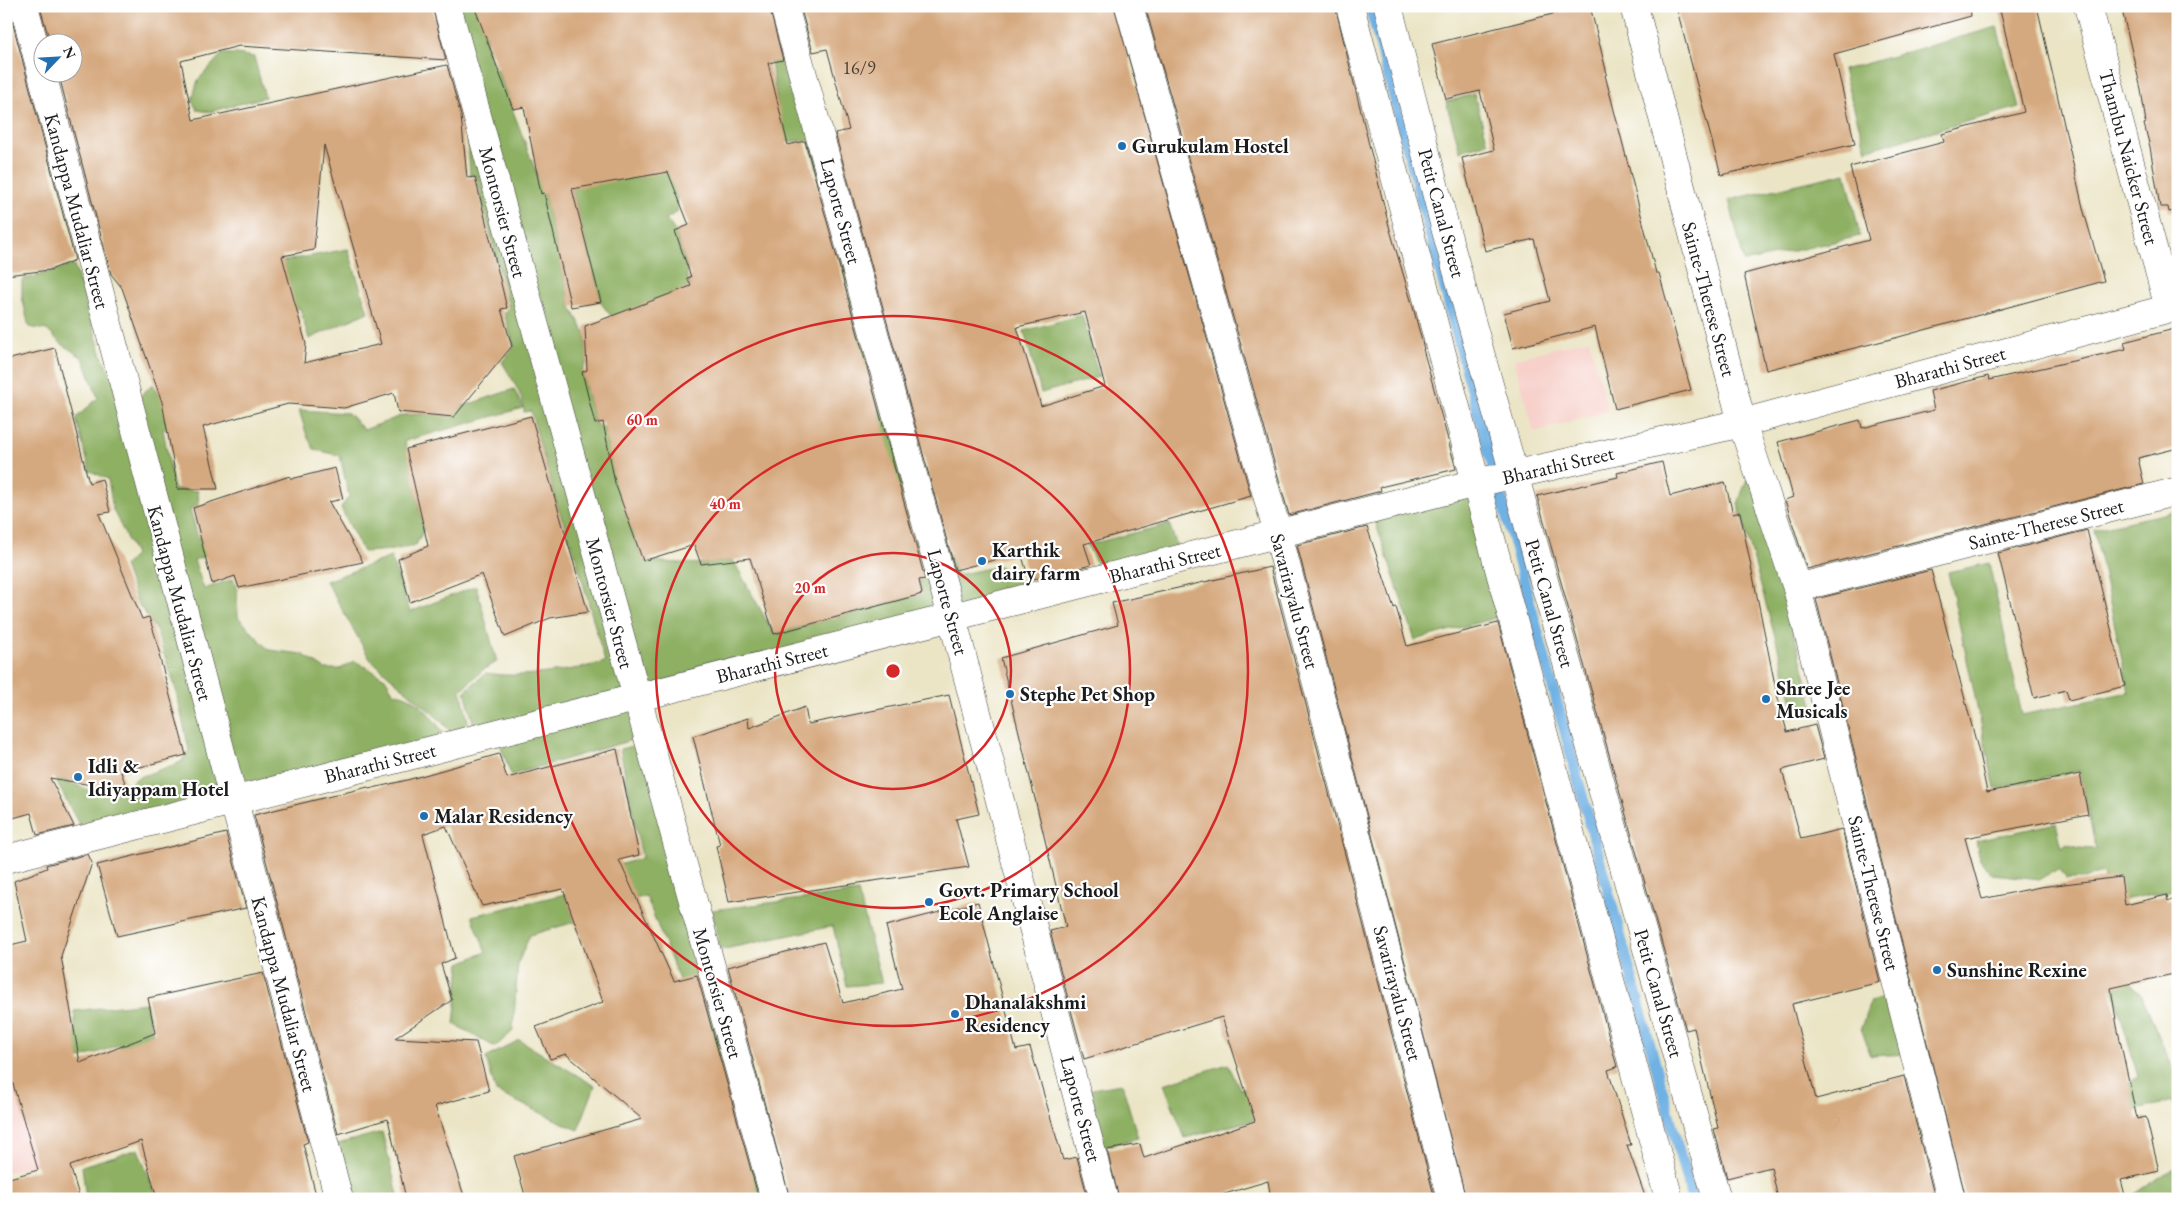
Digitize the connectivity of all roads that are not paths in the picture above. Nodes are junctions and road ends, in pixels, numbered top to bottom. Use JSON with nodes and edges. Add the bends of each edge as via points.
{"nodes":[{"id":1,"x":24,"y":6,"type":"edge"},
{"id":2,"x":447,"y":6,"type":"edge"},
{"id":3,"x":784,"y":6,"type":"edge"},
{"id":4,"x":1129,"y":6,"type":"edge"},
{"id":5,"x":1350,"y":6,"type":"edge"},
{"id":6,"x":1388,"y":6,"type":"edge"},
{"id":7,"x":1634,"y":6,"type":"edge"},
{"id":8,"x":2088,"y":6,"type":"edge"},
{"id":9,"x":2174,"y":307,"type":"edge"},
{"id":10,"x":1742,"y":423,"type":"junction"},
{"id":11,"x":1511,"y":476,"type":"junction"},
{"id":12,"x":1479,"y":482,"type":"junction"},
{"id":13,"x":2178,"y":491,"type":"edge"},
{"id":14,"x":1278,"y":534,"type":"junction"},
{"id":15,"x":1798,"y":588,"type":"junction"},
{"id":16,"x":952,"y":617,"type":"junction"},
{"id":17,"x":636,"y":698,"type":"junction"},
{"id":18,"x":232,"y":801,"type":"junction"},
{"id":19,"x":6,"y":859,"type":"edge"},
{"id":20,"x":339,"y":1199,"type":"edge"},
{"id":21,"x":775,"y":1199,"type":"edge"},
{"id":22,"x":1104,"y":1199,"type":"edge"},
{"id":23,"x":1451,"y":1199,"type":"edge"},
{"id":24,"x":1669,"y":1199,"type":"edge"},
{"id":25,"x":1717,"y":1199,"type":"edge"},
{"id":26,"x":1951,"y":1199,"type":"edge"}],
"edges":[{"from":1,"to":18,"type":"street","name":"Kandappa Mudaliar Street"},
{"from":2,"to":17,"type":"street","name":"Montorsier Street"},
{"from":3,"to":16,"type":"street","name":"Laporte Street"},
{"from":4,"to":14,"type":"street","name":"Savarirayalu Street"},
{"from":5,"to":12,"type":"street","name":"Petit Canal Street"},
{"from":6,"to":11,"type":"street","name":"Petit Canal Street"},
{"from":7,"to":10,"type":"street","name":"Sainte-Therese Street"},
{"from":8,"to":9,"type":"street","name":"Thambu Naicker Street"},
{"from":9,"to":10,"type":"street","name":"Bharathi Street"},
{"from":10,"to":11,"type":"street","name":"Bharathi Street"},
{"from":10,"to":15,"type":"street","name":"Sainte-Therese Street"},
{"from":11,"to":12,"type":"street","name":"Bharathi Street"},
{"from":11,"to":25,"type":"street","name":"Petit Canal Street"},
{"from":12,"to":14,"type":"street","name":"Bharathi Street"},
{"from":12,"to":24,"type":"street","name":"Petit Canal Street"},
{"from":13,"to":15,"type":"street","name":"Sainte-Therese Street"},
{"from":14,"to":16,"type":"street","name":"Bharathi Street"},
{"from":14,"to":23,"type":"street","name":"Savarirayalu Street"},
{"from":15,"to":26,"type":"street","name":"Sainte-Therese Street"},
{"from":16,"to":17,"type":"street","name":"Bharathi Street"},
{"from":16,"to":22,"type":"street","name":"Laporte Street"},
{"from":17,"to":18,"type":"street","name":"Bharathi Street"},
{"from":17,"to":21,"type":"street","name":"Montorsier Street"},
{"from":18,"to":19,"type":"street","name":"Bharathi Street"},
{"from":18,"to":20,"type":"street","name":"Kandappa Mudaliar Street"}]}
